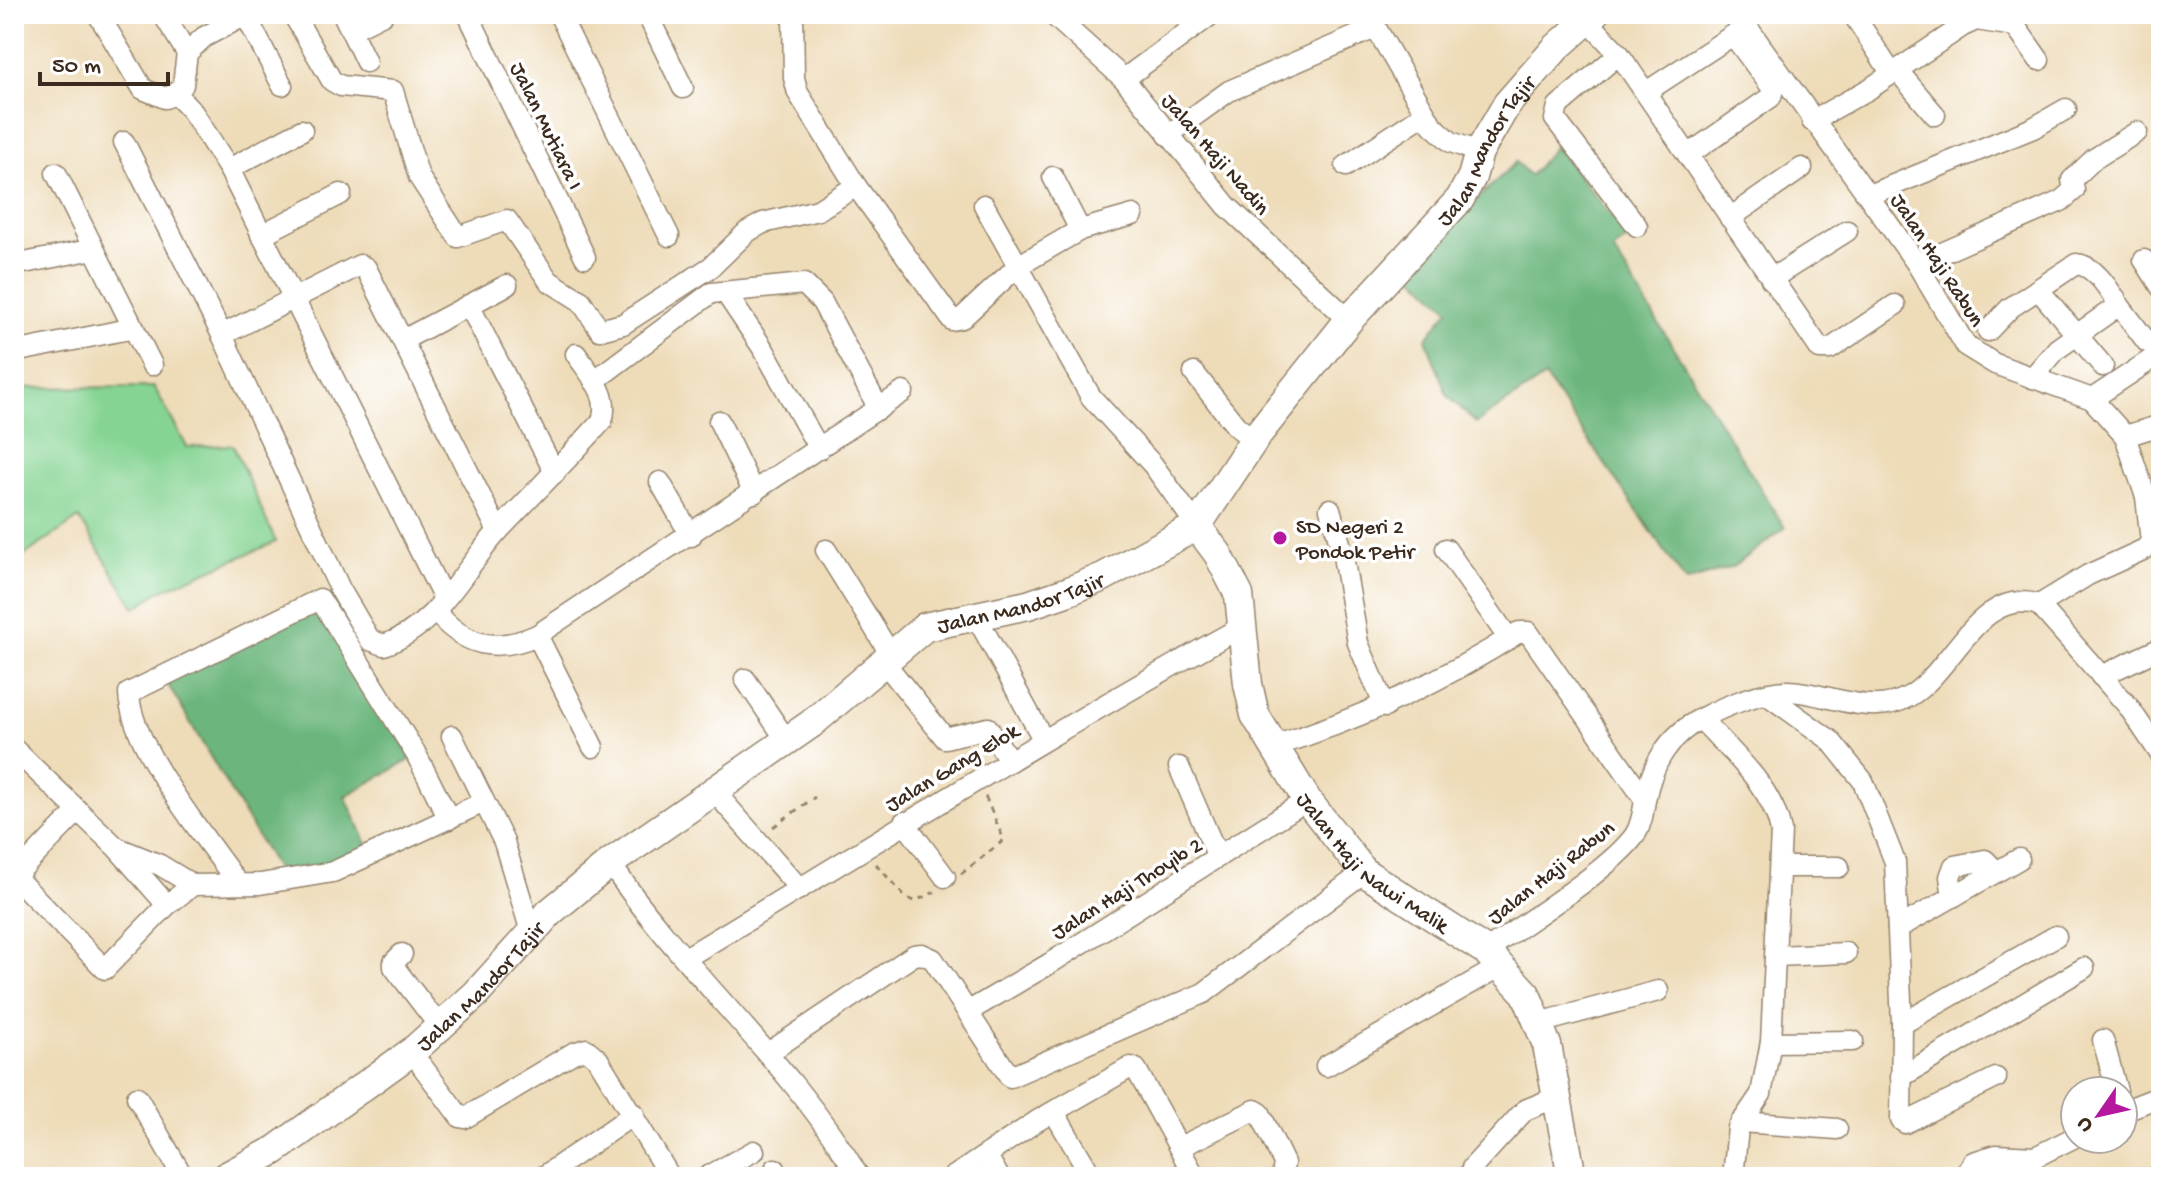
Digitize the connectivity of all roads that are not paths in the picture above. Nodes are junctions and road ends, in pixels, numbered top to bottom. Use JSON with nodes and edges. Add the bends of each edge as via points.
{"nodes":[{"id":1,"x":98,"y":14,"type":"edge"},
{"id":2,"x":163,"y":14,"type":"edge"},
{"id":3,"x":293,"y":14,"type":"edge"},
{"id":4,"x":383,"y":14,"type":"edge"},
{"id":5,"x":468,"y":14,"type":"edge"},
{"id":6,"x":559,"y":14,"type":"edge"},
{"id":7,"x":647,"y":14,"type":"edge"},
{"id":8,"x":793,"y":14,"type":"edge"},
{"id":9,"x":1052,"y":14,"type":"edge"},
{"id":10,"x":1212,"y":14,"type":"edge"},
{"id":11,"x":1738,"y":14,"type":"edge"},
{"id":12,"x":1853,"y":14,"type":"edge"},
{"id":13,"x":245,"y":15,"type":"edge"},
{"id":14,"x":1591,"y":17,"type":"edge"},
{"id":15,"x":1372,"y":21,"type":"edge"},
{"id":16,"x":347,"y":22,"type":"edge"},
{"id":17,"x":187,"y":53,"type":"junction"},
{"id":18,"x":1619,"y":54,"type":"junction"},
{"id":19,"x":2039,"y":60,"type":"dead end"},
{"id":20,"x":366,"y":62,"type":"dead end"},
{"id":21,"x":1895,"y":72,"type":"junction"},
{"id":22,"x":1124,"y":79,"type":"junction"},
{"id":23,"x":282,"y":85,"type":"dead end"},
{"id":24,"x":683,"y":88,"type":"dead end"},
{"id":25,"x":1646,"y":92,"type":"junction"},
{"id":26,"x":176,"y":94,"type":"junction"},
{"id":27,"x":2066,"y":109,"type":"dead end"},
{"id":28,"x":1423,"y":115,"type":"junction"},
{"id":29,"x":1935,"y":115,"type":"dead end"},
{"id":30,"x":1812,"y":121,"type":"junction"},
{"id":31,"x":302,"y":130,"type":"dead end"},
{"id":32,"x":2137,"y":132,"type":"dead end"},
{"id":33,"x":1168,"y":135,"type":"junction"},
{"id":34,"x":124,"y":142,"type":"dead end"},
{"id":35,"x":1479,"y":152,"type":"junction"},
{"id":36,"x":1688,"y":155,"type":"junction"},
{"id":37,"x":1346,"y":166,"type":"dead end"},
{"id":38,"x":1802,"y":168,"type":"dead end"},
{"id":39,"x":229,"y":169,"type":"junction"},
{"id":40,"x":56,"y":173,"type":"dead end"},
{"id":41,"x":1053,"y":177,"type":"dead end"},
{"id":42,"x":856,"y":186,"type":"junction"},
{"id":43,"x":341,"y":194,"type":"dead end"},
{"id":44,"x":1869,"y":195,"type":"junction"},
{"id":45,"x":984,"y":205,"type":"dead end"},
{"id":46,"x":1133,"y":215,"type":"dead end"},
{"id":47,"x":1730,"y":218,"type":"junction"},
{"id":48,"x":1637,"y":226,"type":"dead end"},
{"id":49,"x":1080,"y":230,"type":"junction"},
{"id":50,"x":1847,"y":231,"type":"dead end"},
{"id":51,"x":261,"y":235,"type":"junction"},
{"id":52,"x":669,"y":236,"type":"dead end"},
{"id":53,"x":94,"y":249,"type":"junction"},
{"id":54,"x":585,"y":257,"type":"dead end"},
{"id":55,"x":2144,"y":260,"type":"dead end"},
{"id":56,"x":1917,"y":264,"type":"junction"},
{"id":57,"x":14,"y":265,"type":"edge"},
{"id":58,"x":1018,"y":266,"type":"junction"},
{"id":59,"x":1771,"y":279,"type":"junction"},
{"id":60,"x":507,"y":285,"type":"dead end"},
{"id":61,"x":2161,"y":287,"type":"edge"},
{"id":62,"x":2038,"y":289,"type":"junction"},
{"id":63,"x":725,"y":292,"type":"junction"},
{"id":64,"x":293,"y":300,"type":"junction"},
{"id":65,"x":469,"y":305,"type":"junction"},
{"id":66,"x":1895,"y":305,"type":"dead end"},
{"id":67,"x":2119,"y":305,"type":"junction"},
{"id":68,"x":1349,"y":320,"type":"junction"},
{"id":69,"x":134,"y":328,"type":"junction"},
{"id":70,"x":1988,"y":331,"type":"dead end"},
{"id":71,"x":2077,"y":334,"type":"junction"},
{"id":72,"x":222,"y":335,"type":"junction"},
{"id":73,"x":403,"y":340,"type":"junction"},
{"id":74,"x":2154,"y":347,"type":"edge"},
{"id":75,"x":14,"y":352,"type":"edge"},
{"id":76,"x":576,"y":354,"type":"dead end"},
{"id":77,"x":152,"y":365,"type":"dead end"},
{"id":78,"x":2103,"y":366,"type":"dead end"},
{"id":79,"x":1194,"y":373,"type":"dead end"},
{"id":80,"x":2032,"y":378,"type":"junction"},
{"id":81,"x":594,"y":381,"type":"junction"},
{"id":82,"x":903,"y":392,"type":"dead end"},
{"id":83,"x":2092,"y":399,"type":"junction"},
{"id":84,"x":879,"y":409,"type":"junction"},
{"id":85,"x":719,"y":421,"type":"dead end"},
{"id":86,"x":2161,"y":425,"type":"edge"},
{"id":87,"x":2125,"y":436,"type":"junction"},
{"id":88,"x":1254,"y":440,"type":"junction"},
{"id":89,"x":819,"y":449,"type":"junction"},
{"id":90,"x":555,"y":473,"type":"junction"},
{"id":91,"x":660,"y":482,"type":"dead end"},
{"id":92,"x":754,"y":493,"type":"junction"},
{"id":93,"x":2154,"y":495,"type":"edge"},
{"id":94,"x":1330,"y":509,"type":"dead end"},
{"id":95,"x":1197,"y":526,"type":"junction"},
{"id":96,"x":498,"y":531,"type":"junction"},
{"id":97,"x":691,"y":536,"type":"junction"},
{"id":98,"x":1446,"y":549,"type":"dead end"},
{"id":99,"x":826,"y":550,"type":"dead end"},
{"id":100,"x":440,"y":605,"type":"junction"},
{"id":101,"x":2039,"y":605,"type":"junction"},
{"id":102,"x":975,"y":614,"type":"junction"},
{"id":103,"x":1245,"y":625,"type":"junction"},
{"id":104,"x":537,"y":635,"type":"junction"},
{"id":105,"x":1509,"y":639,"type":"junction"},
{"id":106,"x":2161,"y":648,"type":"edge"},
{"id":107,"x":888,"y":658,"type":"junction"},
{"id":108,"x":2101,"y":676,"type":"junction"},
{"id":109,"x":745,"y":679,"type":"dead end"},
{"id":110,"x":1766,"y":694,"type":"junction"},
{"id":111,"x":1385,"y":707,"type":"junction"},
{"id":112,"x":1701,"y":719,"type":"junction"},
{"id":113,"x":452,"y":736,"type":"dead end"},
{"id":114,"x":1043,"y":739,"type":"junction"},
{"id":115,"x":787,"y":741,"type":"junction"},
{"id":116,"x":593,"y":747,"type":"dead end"},
{"id":117,"x":1271,"y":747,"type":"junction"},
{"id":118,"x":15,"y":752,"type":"edge"},
{"id":119,"x":2161,"y":755,"type":"edge"},
{"id":120,"x":1010,"y":761,"type":"junction"},
{"id":121,"x":1179,"y":767,"type":"dead end"},
{"id":122,"x":714,"y":791,"type":"junction"},
{"id":123,"x":1307,"y":800,"type":"junction"},
{"id":124,"x":1645,"y":800,"type":"junction"},
{"id":125,"x":484,"y":802,"type":"junction"},
{"id":126,"x":77,"y":812,"type":"junction"},
{"id":127,"x":449,"y":819,"type":"junction"},
{"id":128,"x":904,"y":822,"type":"junction"},
{"id":129,"x":116,"y":847,"type":"junction"},
{"id":130,"x":1218,"y":857,"type":"junction"},
{"id":131,"x":2019,"y":859,"type":"dead end"},
{"id":132,"x":610,"y":863,"type":"junction"},
{"id":133,"x":1780,"y":867,"type":"junction"},
{"id":134,"x":1839,"y":867,"type":"dead end"},
{"id":135,"x":1364,"y":872,"type":"junction"},
{"id":136,"x":14,"y":877,"type":"edge"},
{"id":137,"x":945,"y":877,"type":"dead end"},
{"id":138,"x":238,"y":884,"type":"junction"},
{"id":139,"x":193,"y":885,"type":"junction"},
{"id":140,"x":800,"y":889,"type":"junction"},
{"id":141,"x":167,"y":905,"type":"junction"},
{"id":142,"x":1898,"y":928,"type":"junction"},
{"id":143,"x":531,"y":932,"type":"junction"},
{"id":144,"x":2056,"y":936,"type":"dead end"},
{"id":145,"x":1846,"y":953,"type":"dead end"},
{"id":146,"x":402,"y":954,"type":"dead end"},
{"id":147,"x":1776,"y":956,"type":"junction"},
{"id":148,"x":687,"y":957,"type":"junction"},
{"id":149,"x":1494,"y":959,"type":"junction"},
{"id":150,"x":2084,"y":968,"type":"dead end"},
{"id":151,"x":1658,"y":991,"type":"dead end"},
{"id":152,"x":969,"y":1011,"type":"junction"},
{"id":153,"x":1539,"y":1023,"type":"junction"},
{"id":154,"x":1902,"y":1024,"type":"junction"},
{"id":155,"x":440,"y":1027,"type":"junction"},
{"id":156,"x":2103,"y":1040,"type":"dead end"},
{"id":157,"x":1853,"y":1041,"type":"dead end"},
{"id":158,"x":1771,"y":1042,"type":"junction"},
{"id":159,"x":768,"y":1053,"type":"junction"},
{"id":160,"x":422,"y":1066,"type":"dead end"},
{"id":161,"x":1326,"y":1066,"type":"dead end"},
{"id":162,"x":2113,"y":1075,"type":"edge"},
{"id":163,"x":1901,"y":1077,"type":"junction"},
{"id":164,"x":1996,"y":1078,"type":"dead end"},
{"id":165,"x":2161,"y":1096,"type":"edge"},
{"id":166,"x":137,"y":1097,"type":"dead end"},
{"id":167,"x":1557,"y":1097,"type":"junction"},
{"id":168,"x":2139,"y":1105,"type":"edge"},
{"id":169,"x":1054,"y":1112,"type":"junction"},
{"id":170,"x":634,"y":1114,"type":"junction"},
{"id":171,"x":1741,"y":1122,"type":"junction"},
{"id":172,"x":1837,"y":1129,"type":"dead end"},
{"id":173,"x":2059,"y":1145,"type":"edge"},
{"id":174,"x":1180,"y":1147,"type":"junction"},
{"id":175,"x":754,"y":1151,"type":"dead end"},
{"id":176,"x":987,"y":1156,"type":"junction"},
{"id":177,"x":1472,"y":1168,"type":"dead end"},
{"id":178,"x":183,"y":1177,"type":"edge"},
{"id":179,"x":225,"y":1177,"type":"edge"},
{"id":180,"x":543,"y":1177,"type":"edge"},
{"id":181,"x":670,"y":1177,"type":"edge"},
{"id":182,"x":707,"y":1177,"type":"edge"},
{"id":183,"x":859,"y":1177,"type":"edge"},
{"id":184,"x":953,"y":1177,"type":"edge"},
{"id":185,"x":999,"y":1177,"type":"edge"},
{"id":186,"x":1092,"y":1177,"type":"edge"},
{"id":187,"x":1195,"y":1177,"type":"edge"},
{"id":188,"x":1282,"y":1177,"type":"edge"},
{"id":189,"x":1572,"y":1177,"type":"edge"},
{"id":190,"x":1733,"y":1177,"type":"edge"},
{"id":191,"x":1964,"y":1177,"type":"edge"}],
"edges":[{"from":1,"to":26,"type":"street","via":[[143,89],[165,98]]},
{"from":2,"to":17,"type":"street"},
{"from":3,"to":42,"type":"street","via":[[332,81],[393,91],[419,177],[458,237],[507,220],[549,281],[581,301],[600,330],[623,324],[711,267],[747,232],[818,210]]},
{"from":4,"to":16,"type":"street"},
{"from":5,"to":54,"type":"street","name":"Jalan Mutiara I"},
{"from":6,"to":52,"type":"street"},
{"from":7,"to":24,"type":"street"},
{"from":8,"to":42,"type":"street","via":[[795,86]]},
{"from":9,"to":22,"type":"street","name":"Jalan Haji Nadin"},
{"from":10,"to":22,"type":"street"},
{"from":11,"to":30,"type":"street","name":"Jalan Haji Rabun"},
{"from":12,"to":21,"type":"street"},
{"from":13,"to":17,"type":"street","via":[[204,37]]},
{"from":13,"to":23,"type":"street"},
{"from":14,"to":18,"type":"street"},
{"from":14,"to":35,"type":"main road","name":"Jalan Mandor Tajir","via":[[1526,79]]},
{"from":15,"to":28,"type":"street"},
{"from":15,"to":33,"type":"street","via":[[1229,91]]},
{"from":16,"to":20,"type":"street"},
{"from":17,"to":26,"type":"street","via":[[183,85]]},
{"from":18,"to":25,"type":"street"},
{"from":18,"to":48,"type":"street","via":[[1558,106],[1555,119]]},
{"from":19,"to":21,"type":"street","via":[[2015,26],[1976,20]]},
{"from":21,"to":29,"type":"street"},
{"from":21,"to":30,"type":"street"},
{"from":22,"to":33,"type":"street","name":"Jalan Haji Nadin"},
{"from":25,"to":36,"type":"street"},
{"from":25,"to":36,"type":"street","via":[[1733,35],[1773,89],[1771,97]]},
{"from":26,"to":39,"type":"street"},
{"from":27,"to":44,"type":"street","via":[[2033,128]]},
{"from":28,"to":35,"type":"street","via":[[1442,137]]},
{"from":28,"to":37,"type":"street"},
{"from":30,"to":44,"type":"street","name":"Jalan Haji Rabun"},
{"from":31,"to":39,"type":"street"},
{"from":32,"to":56,"type":"street","via":[[2094,159],[2072,180],[2074,190],[2061,201]]},
{"from":33,"to":68,"type":"street","name":"Jalan Haji Nadin","via":[[1227,206]]},
{"from":34,"to":72,"type":"street"},
{"from":35,"to":68,"type":"main road","name":"Jalan Mandor Tajir","via":[[1460,199]]},
{"from":36,"to":47,"type":"street"},
{"from":38,"to":47,"type":"street"},
{"from":39,"to":51,"type":"street"},
{"from":40,"to":53,"type":"street"},
{"from":41,"to":49,"type":"street"},
{"from":42,"to":58,"type":"street","via":[[955,321]]},
{"from":43,"to":51,"type":"street"},
{"from":44,"to":56,"type":"street","name":"Jalan Haji Rabun"},
{"from":45,"to":58,"type":"street"},
{"from":46,"to":49,"type":"street"},
{"from":47,"to":59,"type":"street"},
{"from":49,"to":58,"type":"street"},
{"from":50,"to":59,"type":"street"},
{"from":51,"to":64,"type":"street"},
{"from":53,"to":57,"type":"street"},
{"from":53,"to":69,"type":"street"},
{"from":55,"to":61,"type":"street"},
{"from":56,"to":80,"type":"street","name":"Jalan Haji Rabun","via":[[1966,346]]},
{"from":58,"to":95,"type":"street","via":[[1091,397],[1153,465]]},
{"from":59,"to":66,"type":"street","via":[[1824,351]]},
{"from":60,"to":65,"type":"street"},
{"from":62,"to":67,"type":"street","via":[[2076,264],[2083,265]]},
{"from":62,"to":70,"type":"street"},
{"from":62,"to":71,"type":"street"},
{"from":63,"to":81,"type":"street","via":[[697,302]]},
{"from":63,"to":84,"type":"street","via":[[799,284],[815,292]]},
{"from":63,"to":89,"type":"street"},
{"from":64,"to":72,"type":"street"},
{"from":64,"to":73,"type":"street","via":[[360,265],[370,272]]},
{"from":64,"to":100,"type":"street"},
{"from":65,"to":73,"type":"street"},
{"from":65,"to":90,"type":"street"},
{"from":67,"to":71,"type":"street"},
{"from":67,"to":74,"type":"street"},
{"from":68,"to":88,"type":"main road","name":"Jalan Mandor Tajir"},
{"from":69,"to":75,"type":"street"},
{"from":69,"to":77,"type":"street"},
{"from":71,"to":78,"type":"street"},
{"from":71,"to":80,"type":"street"},
{"from":72,"to":100,"type":"street","via":[[340,589],[370,640],[384,645],[400,640]]},
{"from":73,"to":96,"type":"street"},
{"from":74,"to":83,"type":"street"},
{"from":76,"to":81,"type":"street"},
{"from":79,"to":88,"type":"street","via":[[1236,426]]},
{"from":80,"to":83,"type":"street","name":"Jalan Haji Rabun"},
{"from":81,"to":90,"type":"street","via":[[607,407],[602,421]]},
{"from":82,"to":84,"type":"street"},
{"from":83,"to":87,"type":"street","name":"Jalan Haji Rabun"},
{"from":84,"to":89,"type":"street"},
{"from":85,"to":92,"type":"street"},
{"from":86,"to":87,"type":"street"},
{"from":87,"to":93,"type":"street","name":"Jalan Haji Rabun"},
{"from":88,"to":95,"type":"main road","name":"Jalan Mandor Tajir"},
{"from":89,"to":92,"type":"street"},
{"from":90,"to":96,"type":"street"},
{"from":91,"to":97,"type":"street"},
{"from":92,"to":97,"type":"street"},
{"from":93,"to":101,"type":"street","name":"Jalan Haji Rabun","via":[[2149,546]]},
{"from":94,"to":111,"type":"street","via":[[1358,643]]},
{"from":95,"to":102,"type":"main road","name":"Jalan Mandor Tajir","via":[[1103,577],[1028,605]]},
{"from":95,"to":103,"type":"main road","name":"Jalan Haji Nawi Malik","via":[[1228,571]]},
{"from":96,"to":100,"type":"street"},
{"from":97,"to":104,"type":"street"},
{"from":98,"to":105,"type":"street"},
{"from":99,"to":107,"type":"street"},
{"from":100,"to":104,"type":"street","via":[[464,636],[498,648]]},
{"from":101,"to":108,"type":"street"},
{"from":101,"to":110,"type":"street","name":"Jalan Haji Rabun","via":[[2016,600],[2001,606],[1980,622],[1930,682],[1892,704],[1788,691]]},
{"from":102,"to":107,"type":"main road","name":"Jalan Mandor Tajir","via":[[925,627]]},
{"from":102,"to":114,"type":"street"},
{"from":103,"to":114,"type":"street","name":"Jalan Gang Elok"},
{"from":103,"to":117,"type":"main road","name":"Jalan Haji Nawi Malik","via":[[1248,684],[1255,715]]},
{"from":104,"to":116,"type":"street"},
{"from":105,"to":111,"type":"street"},
{"from":105,"to":124,"type":"street","via":[[1528,632],[1534,639]]},
{"from":106,"to":108,"type":"street"},
{"from":107,"to":115,"type":"main road","name":"Jalan Mandor Tajir"},
{"from":107,"to":120,"type":"street","via":[[945,738],[988,728]]},
{"from":108,"to":119,"type":"street"},
{"from":109,"to":115,"type":"street"},
{"from":110,"to":112,"type":"street","name":"Jalan Haji Rabun"},
{"from":110,"to":142,"type":"street","via":[[1830,740],[1863,781],[1895,862]]},
{"from":111,"to":117,"type":"street"},
{"from":112,"to":124,"type":"street","name":"Jalan Haji Rabun","via":[[1665,748]]},
{"from":112,"to":133,"type":"street","via":[[1771,802],[1781,831]]},
{"from":113,"to":125,"type":"street"},
{"from":114,"to":120,"type":"street","name":"Jalan Gang Elok"},
{"from":115,"to":122,"type":"main road","name":"Jalan Mandor Tajir"},
{"from":117,"to":123,"type":"main road","name":"Jalan Haji Nawi Malik"},
{"from":118,"to":126,"type":"street"},
{"from":120,"to":128,"type":"street","name":"Jalan Gang Elok"},
{"from":121,"to":130,"type":"street"},
{"from":122,"to":132,"type":"main road","name":"Jalan Mandor Tajir"},
{"from":122,"to":140,"type":"street"},
{"from":123,"to":130,"type":"street","name":"Jalan Haji Thoyib 2"},
{"from":123,"to":135,"type":"main road","name":"Jalan Haji Nawi Malik"},
{"from":124,"to":149,"type":"street","name":"Jalan Haji Rabun","via":[[1636,833],[1617,855]]},
{"from":125,"to":127,"type":"street"},
{"from":125,"to":143,"type":"street","via":[[504,842]]},
{"from":126,"to":129,"type":"street"},
{"from":126,"to":136,"type":"street"},
{"from":127,"to":138,"type":"street","via":[[333,872]]},
{"from":127,"to":138,"type":"street","via":[[416,754],[320,599],[129,693],[131,715],[144,746]]},
{"from":128,"to":137,"type":"street"},
{"from":128,"to":140,"type":"street","name":"Jalan Gang Elok"},
{"from":129,"to":139,"type":"street"},
{"from":129,"to":141,"type":"street"},
{"from":130,"to":152,"type":"street","name":"Jalan Haji Thoyib 2"},
{"from":131,"to":142,"type":"street"},
{"from":132,"to":143,"type":"main road","name":"Jalan Mandor Tajir"},
{"from":132,"to":148,"type":"street"},
{"from":133,"to":134,"type":"street"},
{"from":133,"to":147,"type":"street"},
{"from":135,"to":149,"type":"main road","name":"Jalan Haji Nawi Malik"},
{"from":135,"to":152,"type":"street","via":[[1204,993],[1010,1077]]},
{"from":136,"to":141,"type":"street","via":[[105,969]]},
{"from":138,"to":139,"type":"street"},
{"from":139,"to":141,"type":"street"},
{"from":140,"to":148,"type":"street","name":"Jalan Gang Elok"},
{"from":142,"to":154,"type":"street"},
{"from":143,"to":155,"type":"main road","name":"Jalan Mandor Tajir"},
{"from":144,"to":154,"type":"street"},
{"from":145,"to":147,"type":"street"},
{"from":146,"to":155,"type":"street","via":[[394,967]]},
{"from":147,"to":158,"type":"street"},
{"from":148,"to":159,"type":"street"},
{"from":149,"to":153,"type":"main road","name":"Jalan Haji Nawi Malik","via":[[1526,994]]},
{"from":149,"to":161,"type":"street","name":"Jalan Haji Rabun"},
{"from":150,"to":163,"type":"street"},
{"from":151,"to":153,"type":"street"},
{"from":152,"to":159,"type":"street","via":[[933,959],[914,955]]},
{"from":153,"to":167,"type":"main road","name":"Jalan Haji Nawi Malik"},
{"from":154,"to":163,"type":"street"},
{"from":155,"to":179,"type":"main road","name":"Jalan Mandor Tajir","via":[[305,1129]]},
{"from":156,"to":162,"type":"street"},
{"from":157,"to":158,"type":"street"},
{"from":158,"to":171,"type":"street","via":[[1761,1094]]},
{"from":159,"to":183,"type":"street","via":[[815,1108]]},
{"from":160,"to":170,"type":"street","via":[[465,1118],[586,1049]]},
{"from":163,"to":164,"type":"street","via":[[1905,1123]]},
{"from":165,"to":168,"type":"street"},
{"from":166,"to":178,"type":"street"},
{"from":167,"to":177,"type":"street","via":[[1525,1110]]},
{"from":167,"to":189,"type":"main road","name":"Jalan Haji Nawi Malik"},
{"from":169,"to":174,"type":"street","via":[[1131,1067]]},
{"from":169,"to":176,"type":"street"},
{"from":169,"to":186,"type":"street"},
{"from":170,"to":180,"type":"street"},
{"from":170,"to":181,"type":"street"},
{"from":171,"to":172,"type":"street"},
{"from":171,"to":190,"type":"street"},
{"from":173,"to":191,"type":"street","via":[[2035,1157],[1996,1155],[1973,1162]]},
{"from":174,"to":187,"type":"street"},
{"from":174,"to":188,"type":"street","via":[[1255,1110],[1284,1163]]},
{"from":175,"to":182,"type":"street"},
{"from":176,"to":184,"type":"street"},
{"from":176,"to":185,"type":"street"}]}
